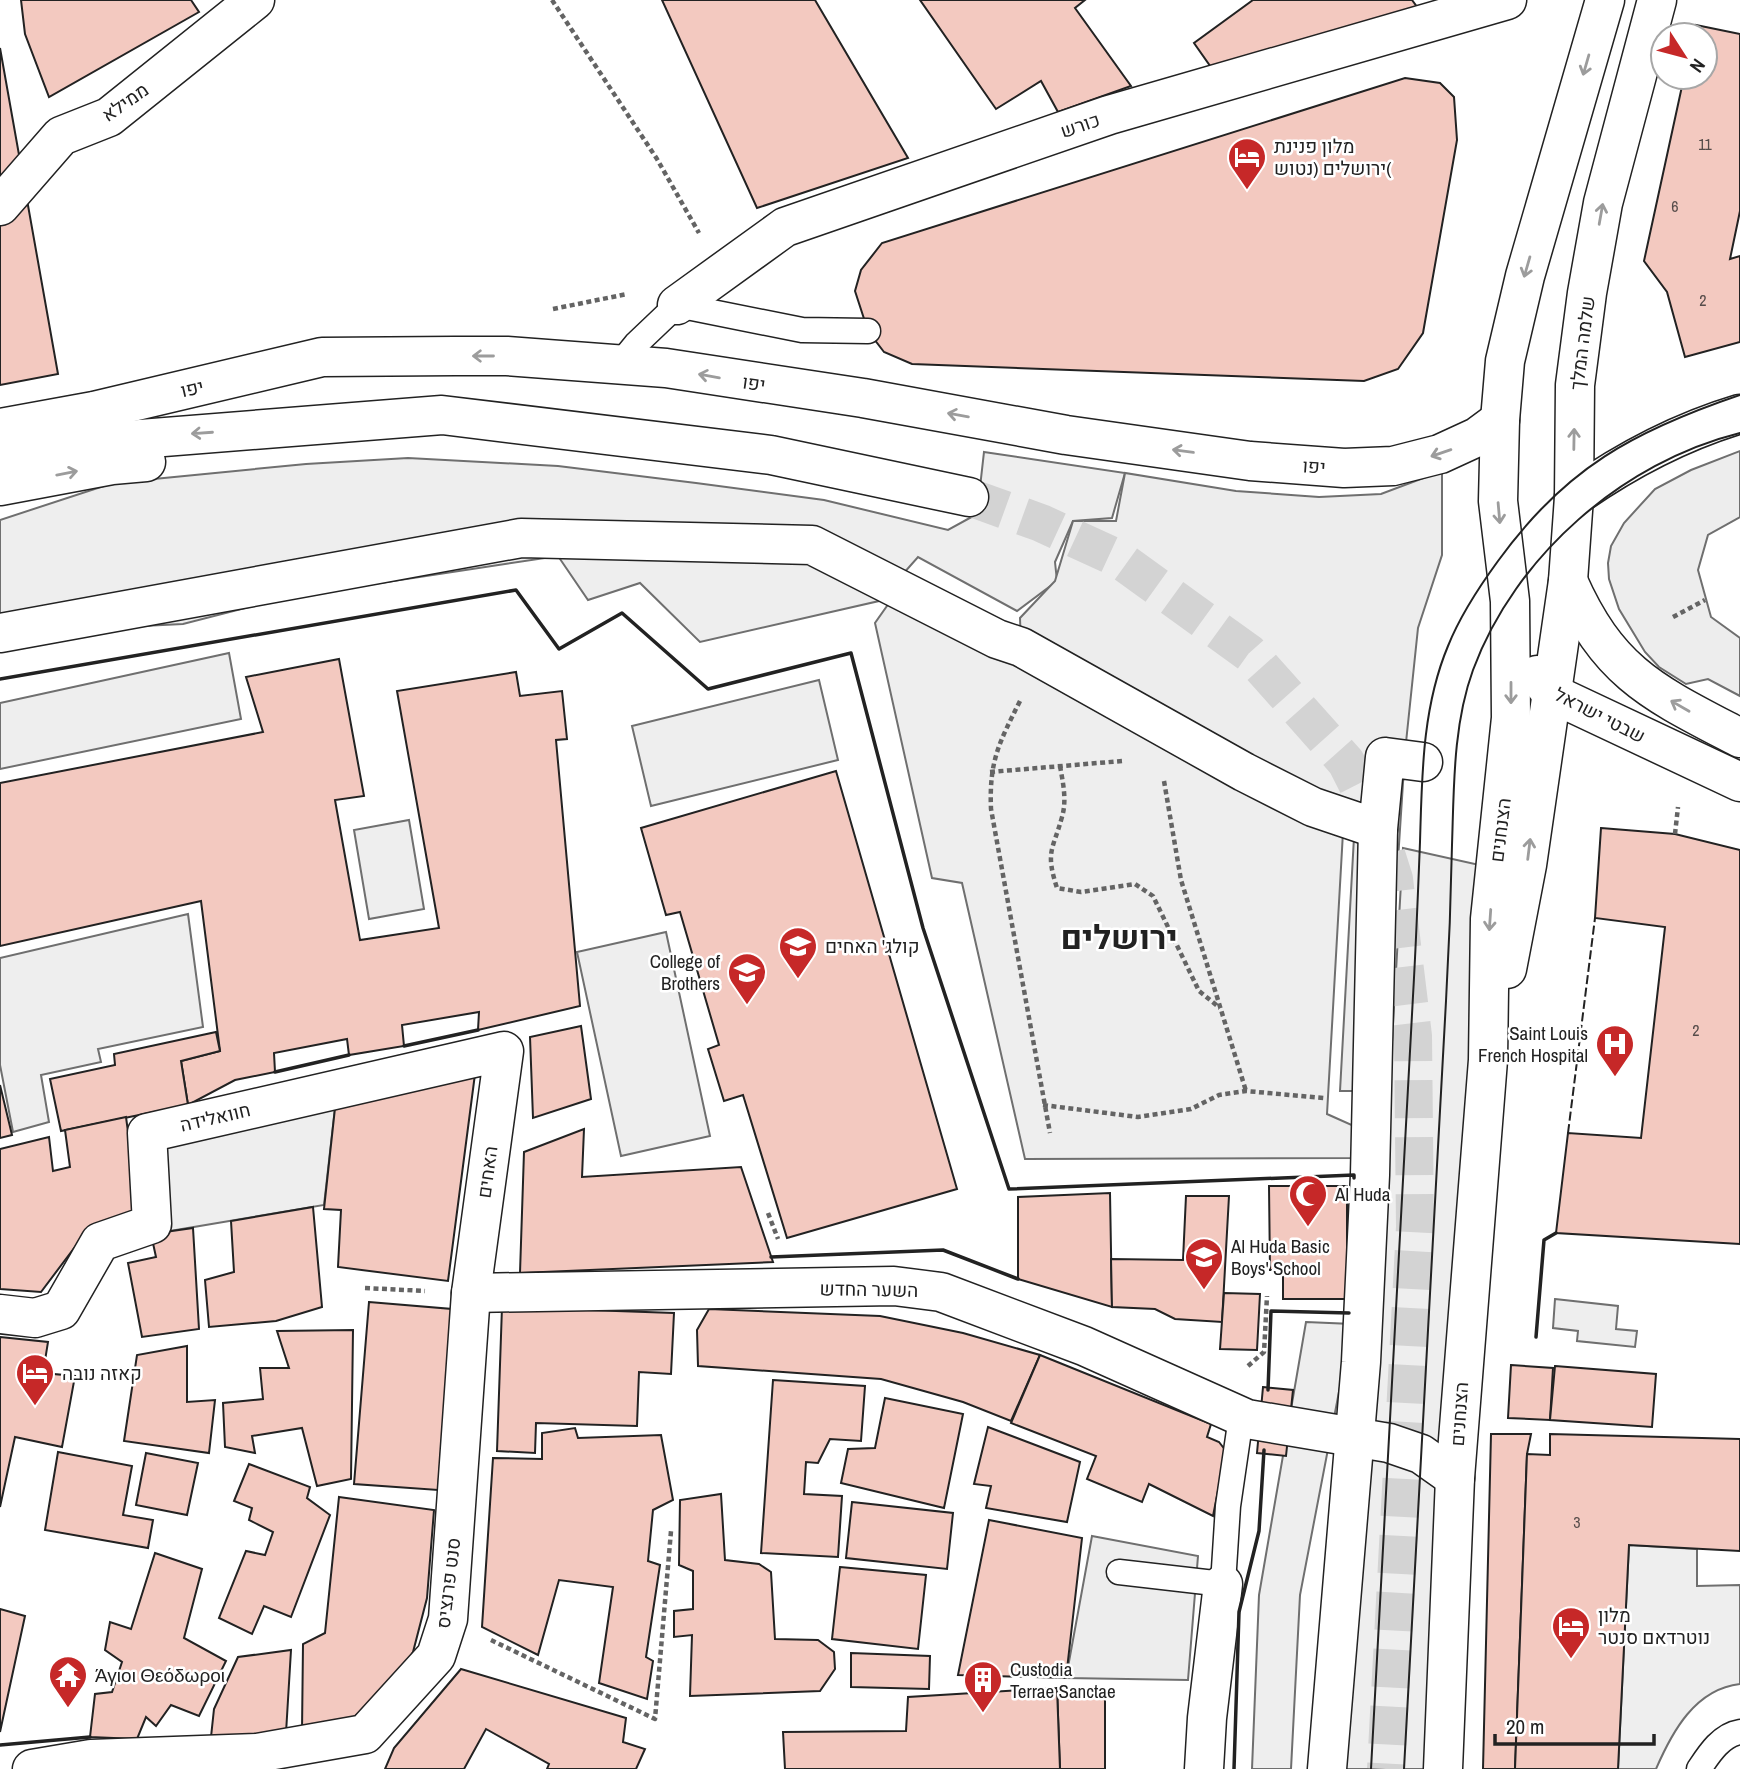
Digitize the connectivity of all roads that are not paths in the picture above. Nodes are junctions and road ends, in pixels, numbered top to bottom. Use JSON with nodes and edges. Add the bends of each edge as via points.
{"nodes":[{"id":1,"x":255,"y":0,"type":"edge"},
{"id":2,"x":1507,"y":0,"type":"edge"},
{"id":3,"x":1605,"y":0,"type":"edge"},
{"id":4,"x":1657,"y":0,"type":"edge"},
{"id":5,"x":0,"y":206,"type":"edge"},
{"id":6,"x":677,"y":305,"type":"junction"},
{"id":7,"x":869,"y":331,"type":"dead end"},
{"id":8,"x":618,"y":366,"type":"junction"},
{"id":9,"x":1740,"y":414,"type":"edge"},
{"id":10,"x":442,"y":415,"type":"junction"},
{"id":11,"x":1500,"y":420,"type":"junction"},
{"id":12,"x":0,"y":428,"type":"edge"},
{"id":13,"x":0,"y":450,"type":"edge"},
{"id":14,"x":0,"y":486,"type":"edge"},
{"id":15,"x":969,"y":497,"type":"tunnel mouth"},
{"id":16,"x":1574,"y":497,"type":"junction"},
{"id":17,"x":1568,"y":581,"type":"junction"},
{"id":18,"x":1510,"y":600,"type":"junction"},
{"id":19,"x":0,"y":633,"type":"edge"},
{"id":20,"x":1551,"y":693,"type":"junction"},
{"id":21,"x":1740,"y":738,"type":"edge"},
{"id":22,"x":1423,"y":762,"type":"dead end"},
{"id":23,"x":1740,"y":782,"type":"edge"},
{"id":24,"x":1378,"y":829,"type":"junction"},
{"id":25,"x":504,"y":1051,"type":"joint"},
{"id":26,"x":1488,"y":1060,"type":"junction"},
{"id":27,"x":471,"y":1293,"type":"junction"},
{"id":28,"x":0,"y":1314,"type":"edge"},
{"id":29,"x":1241,"y":1417,"type":"junction"},
{"id":30,"x":1355,"y":1436,"type":"junction"},
{"id":31,"x":1455,"y":1478,"type":"junction"},
{"id":32,"x":1119,"y":1572,"type":"dead end"},
{"id":33,"x":1223,"y":1584,"type":"junction"},
{"id":34,"x":1740,"y":1732,"type":"edge"},
{"id":35,"x":32,"y":1769,"type":"edge"},
{"id":36,"x":1204,"y":1769,"type":"edge"},
{"id":37,"x":1327,"y":1769,"type":"edge"},
{"id":38,"x":1443,"y":1769,"type":"edge"},
{"id":39,"x":1699,"y":1769,"type":"edge"}],
"edges":[{"from":1,"to":5,"type":"main road","name":"ממילא","via":[[109,117],[61,136]]},
{"from":2,"to":6,"type":"main road","name":"כורש","via":[[1110,115],[798,222]]},
{"from":3,"to":11,"type":"main road","one_way":true,"via":[[1525,276],[1505,361]]},
{"from":16,"to":4,"type":"main road","name":"שלמה המלך","one_way":true,"via":[[1575,385],[1587,293],[1603,202]]},
{"from":6,"to":7,"type":"lane","via":[[802,330]]},
{"from":6,"to":8,"type":"lane"},
{"from":11,"to":8,"type":"main road","name":"יפו","one_way":true,"via":[[1460,446],[1413,462],[1373,468],[1304,466],[1066,435],[666,368]]},
{"from":8,"to":12,"type":"main road","name":"יפו","one_way":true,"via":[[506,356],[322,357],[94,411]]},
{"from":9,"to":16,"type":"main road","via":[[1665,443]]},
{"from":10,"to":13,"type":"main road","one_way":true},
{"from":14,"to":10,"type":"main road","one_way":true,"via":[[112,465],[224,456]]},
{"from":10,"to":15,"type":"main road","via":[[771,455]]},
{"from":11,"to":18,"type":"main road","one_way":true,"via":[[1498,501]]},
{"from":16,"to":17,"type":"main road","name":"שלמה המלך"},
{"from":17,"to":20,"type":"main road","name":"שלמה המלך"},
{"from":21,"to":17,"type":"main road","one_way":true,"via":[[1653,691],[1616,661],[1581,610]]},
{"from":18,"to":20,"type":"main road","name":"שבטי ישראל","via":[[1536,673]]},
{"from":18,"to":26,"type":"main road","name":"הצנחנים","one_way":true,"via":[[1511,718],[1490,919]]},
{"from":19,"to":24,"type":"main road","via":[[521,538],[811,545],[1042,659],[1313,807]]},
{"from":20,"to":23,"type":"main road","name":"שבטי ישראל"},
{"from":26,"to":20,"type":"main road","name":"הצנחנים","one_way":true,"via":[[1527,864]]},
{"from":22,"to":24,"type":"main road","via":[[1385,758]]},
{"from":24,"to":30,"type":"main road","via":[[1372,1102]]},
{"from":25,"to":27,"type":"main road","name":"האחים"},
{"from":25,"to":28,"type":"main road","name":"חוואלידה","via":[[147,1133],[152,1224],[100,1242],[61,1310],[35,1318]]},
{"from":26,"to":31,"type":"main road","name":"הצנחנים"},
{"from":27,"to":29,"type":"main road","name":"השער החדש","via":[[894,1286],[941,1292],[1084,1346]]},
{"from":27,"to":35,"type":"main road","name":"סנט פרנציס","via":[[448,1619],[436,1656],[365,1734],[257,1753],[91,1759]]},
{"from":29,"to":30,"type":"main road","name":"השער החדש"},
{"from":29,"to":33,"type":"lane"},
{"from":30,"to":31,"type":"main road","name":"השער החדש","via":[[1422,1454]]},
{"from":30,"to":37,"type":"main road"},
{"from":31,"to":38,"type":"main road","name":"הצנחנים"},
{"from":32,"to":33,"type":"lane"},
{"from":33,"to":36,"type":"main road"},
{"from":34,"to":39,"type":"lane","via":[[1731,1734]]}]}
